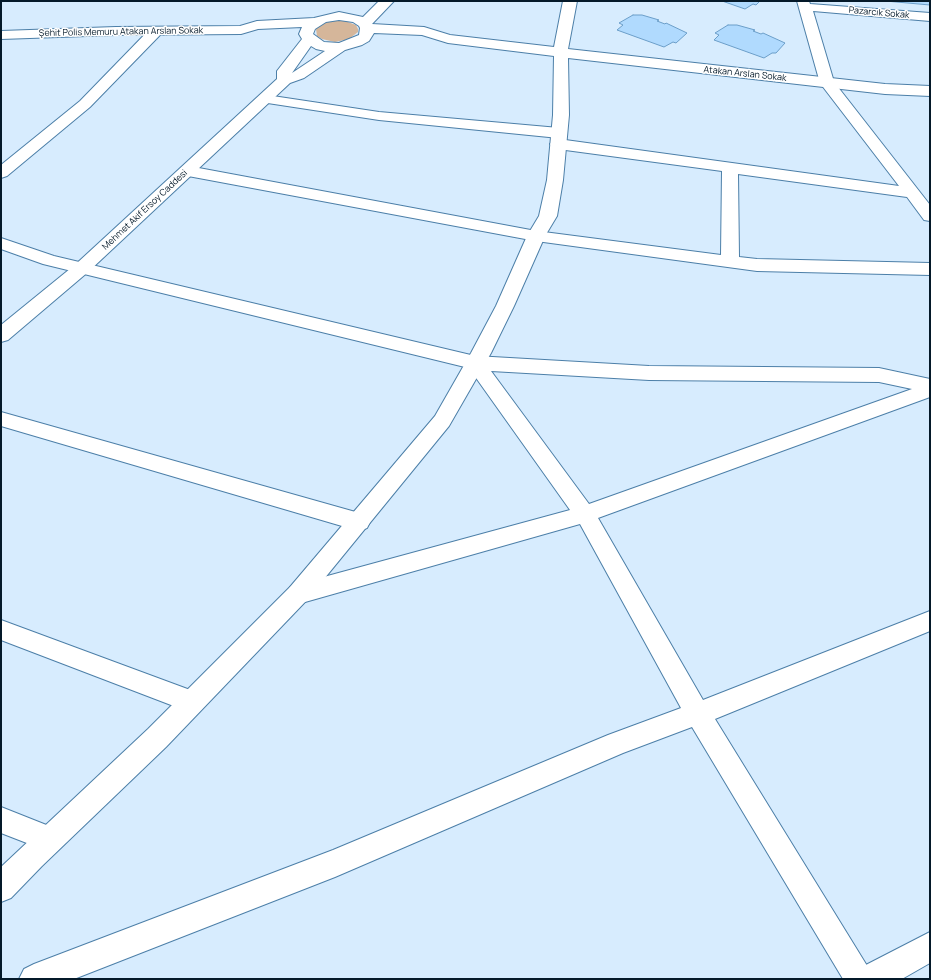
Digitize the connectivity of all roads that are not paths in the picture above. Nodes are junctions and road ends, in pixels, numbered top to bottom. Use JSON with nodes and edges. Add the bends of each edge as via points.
{"nodes":[{"id":1,"x":387,"y":1,"type":"edge"},
{"id":2,"x":570,"y":1,"type":"edge"},
{"id":3,"x":804,"y":4,"type":"edge"},
{"id":4,"x":354,"y":5,"type":"dead end"},
{"id":5,"x":339,"y":16,"type":"junction"},
{"id":6,"x":930,"y":17,"type":"edge"},
{"id":7,"x":315,"y":22,"type":"junction"},
{"id":8,"x":365,"y":26,"type":"junction"},
{"id":9,"x":241,"y":30,"type":"junction"},
{"id":10,"x":156,"y":31,"type":"junction"},
{"id":11,"x":1,"y":35,"type":"edge"},
{"id":12,"x":308,"y":37,"type":"junction"},
{"id":13,"x":448,"y":39,"type":"junction"},
{"id":14,"x":357,"y":42,"type":"junction"},
{"id":15,"x":340,"y":47,"type":"junction"},
{"id":16,"x":561,"y":51,"type":"junction"},
{"id":17,"x":285,"y":80,"type":"junction"},
{"id":18,"x":827,"y":83,"type":"junction"},
{"id":19,"x":930,"y":91,"type":"edge"},
{"id":20,"x":266,"y":99,"type":"junction"},
{"id":21,"x":559,"y":139,"type":"junction"},
{"id":22,"x":730,"y":168,"type":"junction"},
{"id":23,"x":188,"y":171,"type":"junction"},
{"id":24,"x":1,"y":173,"type":"edge"},
{"id":25,"x":912,"y":193,"type":"junction"},
{"id":26,"x":930,"y":216,"type":"edge"},
{"id":27,"x":536,"y":236,"type":"junction"},
{"id":28,"x":1,"y":243,"type":"edge"},
{"id":29,"x":730,"y":261,"type":"junction"},
{"id":30,"x":82,"y":268,"type":"junction"},
{"id":31,"x":930,"y":269,"type":"edge"},
{"id":32,"x":1,"y":335,"type":"edge"},
{"id":33,"x":475,"y":363,"type":"junction"},
{"id":34,"x":930,"y":386,"type":"edge"},
{"id":35,"x":930,"y":390,"type":"edge"},
{"id":36,"x":1,"y":420,"type":"edge"},
{"id":37,"x":585,"y":514,"type":"junction"},
{"id":38,"x":359,"y":522,"type":"junction"},
{"id":39,"x":298,"y":594,"type":"junction"},
{"id":40,"x":930,"y":621,"type":"edge"},
{"id":41,"x":1,"y":630,"type":"edge"},
{"id":42,"x":192,"y":702,"type":"junction"},
{"id":43,"x":698,"y":714,"type":"junction"},
{"id":44,"x":1,"y":820,"type":"edge"},
{"id":45,"x":50,"y":840,"type":"junction"},
{"id":46,"x":1,"y":888,"type":"edge"},
{"id":47,"x":929,"y":950,"type":"edge"},
{"id":48,"x":34,"y":979,"type":"edge"},
{"id":49,"x":859,"y":979,"type":"edge"},
{"id":50,"x":871,"y":979,"type":"edge"}],
"edges":[{"from":1,"to":8,"type":"street"},
{"from":2,"to":16,"type":"street"},
{"from":3,"to":6,"type":"street","name":"Pazarcık Sokak"},
{"from":3,"to":18,"type":"street"},
{"from":4,"to":5,"type":"street"},
{"from":5,"to":7,"type":"street"},
{"from":5,"to":8,"type":"street","via":[[357,19]]},
{"from":7,"to":9,"type":"street","via":[[258,25]]},
{"from":7,"to":12,"type":"street","via":[[307,30]]},
{"from":8,"to":13,"type":"street","via":[[424,31]]},
{"from":8,"to":14,"type":"street","via":[[367,33]]},
{"from":9,"to":10,"type":"street","name":"Şehit Polis Memuru Atakan Arslan Sokak"},
{"from":9,"to":12,"type":"street","via":[[256,35]]},
{"from":10,"to":11,"type":"street","name":"Şehit Polis Memuru Atakan Arslan Sokak"},
{"from":10,"to":24,"type":"street","via":[[85,104]]},
{"from":12,"to":15,"type":"street","via":[[322,46]]},
{"from":12,"to":17,"type":"street","via":[[284,71]]},
{"from":13,"to":14,"type":"street","via":[[422,43]]},
{"from":13,"to":16,"type":"street","name":"Atakan Arslan Sokak"},
{"from":14,"to":15,"type":"street"},
{"from":15,"to":17,"type":"street","via":[[299,75]]},
{"from":16,"to":18,"type":"street","name":"Atakan Arslan Sokak"},
{"from":16,"to":21,"type":"street"},
{"from":17,"to":20,"type":"street","name":"Mehmet Akif Ersoy Caddesi"},
{"from":18,"to":19,"type":"street","name":"Atakan Arslan Sokak"},
{"from":18,"to":25,"type":"street"},
{"from":20,"to":21,"type":"street"},
{"from":20,"to":23,"type":"street","name":"Mehmet Akif Ersoy Caddesi"},
{"from":21,"to":22,"type":"street"},
{"from":21,"to":27,"type":"street","via":[[548,216]]},
{"from":22,"to":25,"type":"street"},
{"from":22,"to":29,"type":"street"},
{"from":23,"to":27,"type":"street"},
{"from":23,"to":30,"type":"street","name":"Mehmet Akif Ersoy Caddesi"},
{"from":25,"to":26,"type":"street"},
{"from":27,"to":29,"type":"street"},
{"from":27,"to":33,"type":"street","via":[[505,306]]},
{"from":28,"to":30,"type":"street","via":[[48,260]]},
{"from":29,"to":31,"type":"street","via":[[757,265]]},
{"from":30,"to":32,"type":"street","name":"Mehmet Akif Ersoy Caddesi"},
{"from":30,"to":33,"type":"street"},
{"from":33,"to":34,"type":"street","via":[[649,373],[879,376]]},
{"from":33,"to":37,"type":"street"},
{"from":33,"to":38,"type":"street","via":[[442,421]]},
{"from":35,"to":37,"type":"street"},
{"from":36,"to":38,"type":"street"},
{"from":37,"to":39,"type":"street"},
{"from":37,"to":43,"type":"street"},
{"from":38,"to":39,"type":"street"},
{"from":39,"to":42,"type":"street"},
{"from":40,"to":43,"type":"street"},
{"from":41,"to":42,"type":"street"},
{"from":42,"to":45,"type":"street","via":[[152,744]]},
{"from":43,"to":48,"type":"street","via":[[617,743],[335,863]]},
{"from":43,"to":49,"type":"street"},
{"from":44,"to":45,"type":"street"},
{"from":45,"to":46,"type":"street"},
{"from":47,"to":50,"type":"street"}]}
